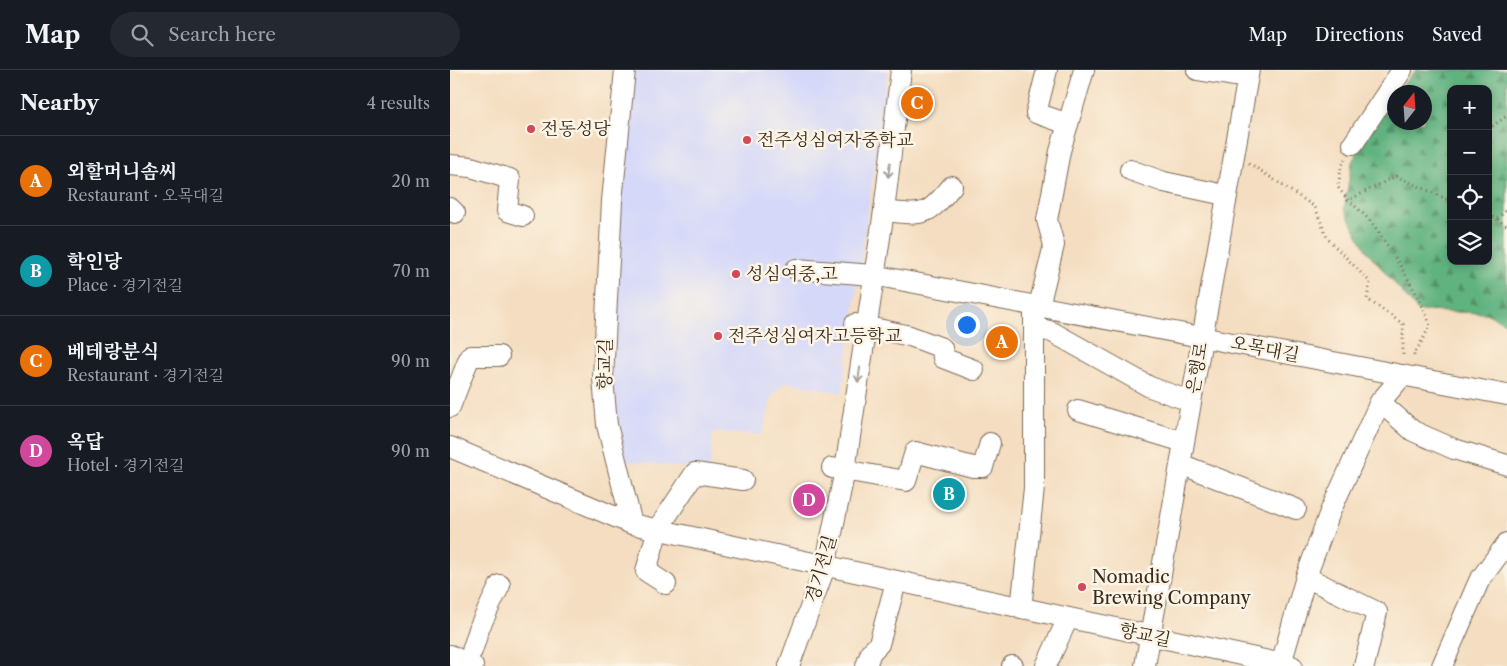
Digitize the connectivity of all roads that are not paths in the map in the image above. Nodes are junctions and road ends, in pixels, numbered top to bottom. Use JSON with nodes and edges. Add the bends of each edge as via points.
{"nodes":[{"id":1,"x":624,"y":70,"type":"edge"},
{"id":2,"x":901,"y":70,"type":"edge"},
{"id":3,"x":1047,"y":70,"type":"edge"},
{"id":4,"x":1084,"y":70,"type":"edge"},
{"id":5,"x":1197,"y":70,"type":"edge"},
{"id":6,"x":1397,"y":72,"type":"edge"},
{"id":7,"x":1245,"y":74,"type":"edge"},
{"id":8,"x":1068,"y":124,"type":"junction"},
{"id":9,"x":1352,"y":144,"type":"dead end"},
{"id":10,"x":450,"y":165,"type":"edge"},
{"id":11,"x":1130,"y":170,"type":"dead end"},
{"id":12,"x":952,"y":186,"type":"dead end"},
{"id":13,"x":1220,"y":194,"type":"dead end"},
{"id":14,"x":884,"y":211,"type":"junction"},
{"id":15,"x":523,"y":216,"type":"dead end"},
{"id":16,"x":796,"y":269,"type":"dead end"},
{"id":17,"x":873,"y":275,"type":"junction"},
{"id":18,"x":1036,"y":306,"type":"junction"},
{"id":19,"x":860,"y":326,"type":"junction"},
{"id":20,"x":1034,"y":327,"type":"junction"},
{"id":21,"x":1203,"y":337,"type":"junction"},
{"id":22,"x":499,"y":356,"type":"dead end"},
{"id":23,"x":974,"y":370,"type":"dead end"},
{"id":24,"x":1403,"y":375,"type":"junction"},
{"id":25,"x":1507,"y":395,"type":"edge"},
{"id":26,"x":1184,"y":399,"type":"dead end"},
{"id":27,"x":1380,"y":402,"type":"junction"},
{"id":28,"x":450,"y":407,"type":"edge"},
{"id":29,"x":1078,"y":410,"type":"dead end"},
{"id":30,"x":1177,"y":440,"type":"dead end"},
{"id":31,"x":990,"y":443,"type":"dead end"},
{"id":32,"x":450,"y":446,"type":"edge"},
{"id":33,"x":1507,"y":465,"type":"edge"},
{"id":34,"x":1188,"y":467,"type":"dead end"},
{"id":35,"x":838,"y":469,"type":"junction"},
{"id":36,"x":743,"y":480,"type":"dead end"},
{"id":37,"x":1296,"y":509,"type":"dead end"},
{"id":38,"x":632,"y":524,"type":"junction"},
{"id":39,"x":658,"y":529,"type":"junction"},
{"id":40,"x":1507,"y":543,"type":"edge"},
{"id":41,"x":825,"y":567,"type":"junction"},
{"id":42,"x":1306,"y":577,"type":"junction"},
{"id":43,"x":896,"y":582,"type":"junction"},
{"id":44,"x":666,"y":584,"type":"dead end"},
{"id":45,"x":500,"y":585,"type":"dead end"},
{"id":46,"x":1021,"y":609,"type":"junction"},
{"id":47,"x":1068,"y":618,"type":"junction"},
{"id":48,"x":1152,"y":636,"type":"junction"},
{"id":49,"x":450,"y":655,"type":"edge"},
{"id":50,"x":473,"y":659,"type":"edge"},
{"id":51,"x":868,"y":659,"type":"edge"},
{"id":52,"x":1286,"y":665,"type":"edge"},
{"id":53,"x":789,"y":666,"type":"edge"},
{"id":54,"x":1046,"y":666,"type":"edge"},
{"id":55,"x":1145,"y":666,"type":"edge"},
{"id":56,"x":1364,"y":666,"type":"edge"},
{"id":57,"x":1442,"y":666,"type":"edge"}],
"edges":[{"from":1,"to":38,"type":"street","name":"향교길","via":[[612,201],[603,378],[607,424]]},
{"from":2,"to":14,"type":"street","name":"경기전길","one_way":true},
{"from":3,"to":8,"type":"street","via":[[1036,113]]},
{"from":4,"to":8,"type":"street"},
{"from":5,"to":7,"type":"street","name":"은행로"},
{"from":6,"to":9,"type":"street"},
{"from":7,"to":21,"type":"street","name":"은행로"},
{"from":8,"to":18,"type":"street","via":[[1047,220],[1054,245]]},
{"from":10,"to":15,"type":"street","via":[[510,179],[507,211]]},
{"from":11,"to":13,"type":"street","via":[[1164,182]]},
{"from":12,"to":14,"type":"street","via":[[934,208],[917,214]]},
{"from":14,"to":17,"type":"street","name":"경기전길"},
{"from":16,"to":17,"type":"street","name":"오목대길"},
{"from":17,"to":18,"type":"street","name":"오목대길"},
{"from":17,"to":19,"type":"street","name":"경기전길"},
{"from":18,"to":20,"type":"street"},
{"from":18,"to":21,"type":"street","name":"오목대길"},
{"from":19,"to":23,"type":"street","via":[[910,336],[942,348],[943,358]]},
{"from":19,"to":35,"type":"street","name":"경기전길","one_way":true},
{"from":20,"to":26,"type":"street","name":"은행로","via":[[1052,332],[1150,387]]},
{"from":20,"to":46,"type":"street","via":[[1034,488]]},
{"from":21,"to":24,"type":"street","name":"오목대길"},
{"from":21,"to":48,"type":"street","name":"은행로"},
{"from":22,"to":28,"type":"street","via":[[470,356]]},
{"from":24,"to":25,"type":"street","name":"오목대길"},
{"from":24,"to":27,"type":"street"},
{"from":27,"to":33,"type":"street","via":[[1413,430],[1454,449]]},
{"from":27,"to":42,"type":"street","name":"향교길","via":[[1330,512]]},
{"from":29,"to":30,"type":"street"},
{"from":31,"to":35,"type":"street","via":[[983,467],[915,452],[906,481]]},
{"from":32,"to":38,"type":"street","name":"향교길"},
{"from":34,"to":37,"type":"street"},
{"from":35,"to":41,"type":"street","name":"경기전길"},
{"from":36,"to":39,"type":"street","via":[[695,473]]},
{"from":38,"to":39,"type":"street","name":"향교길"},
{"from":39,"to":41,"type":"street","name":"향교길"},
{"from":39,"to":44,"type":"street","via":[[646,570]]},
{"from":40,"to":57,"type":"street","via":[[1479,581]]},
{"from":41,"to":43,"type":"street","name":"향교길"},
{"from":41,"to":53,"type":"street","name":"경기전길"},
{"from":42,"to":52,"type":"street","name":"향교길"},
{"from":42,"to":56,"type":"street","via":[[1377,612]]},
{"from":43,"to":46,"type":"street","name":"향교길"},
{"from":43,"to":51,"type":"street","via":[[879,644]]},
{"from":45,"to":50,"type":"street","via":[[480,626]]},
{"from":46,"to":47,"type":"street","name":"향교길"},
{"from":47,"to":48,"type":"street","name":"향교길"},
{"from":47,"to":54,"type":"street"},
{"from":48,"to":52,"type":"street","name":"향교길"},
{"from":48,"to":55,"type":"street","name":"은행로"},
{"from":49,"to":50,"type":"street"}]}
